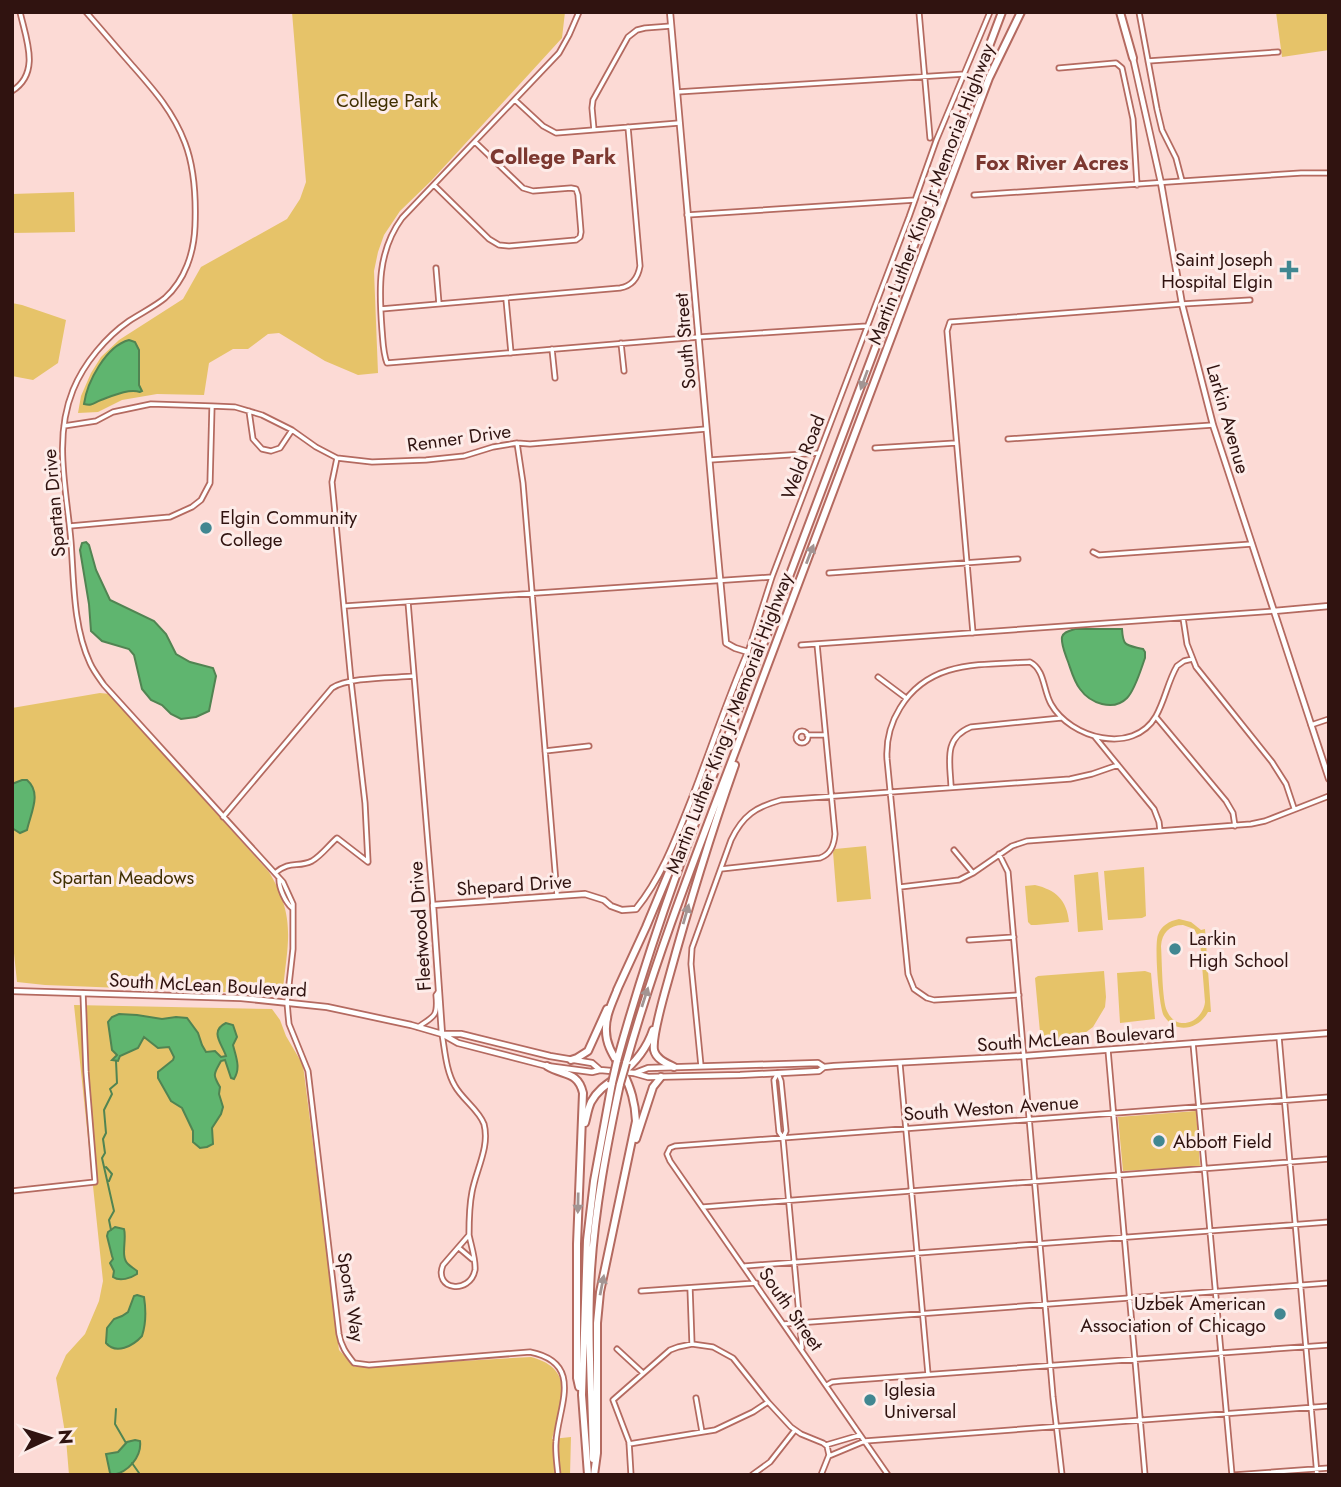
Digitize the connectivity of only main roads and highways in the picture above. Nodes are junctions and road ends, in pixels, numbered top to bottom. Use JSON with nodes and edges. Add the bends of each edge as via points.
{"nodes":[{"id":1,"x":670,"y":12,"type":"edge"},
{"id":2,"x":1002,"y":12,"type":"edge"},
{"id":3,"x":1021,"y":12,"type":"edge"},
{"id":4,"x":1122,"y":12,"type":"edge"},
{"id":5,"x":1133,"y":58,"type":"joint"},
{"id":6,"x":1329,"y":606,"type":"edge"},
{"id":7,"x":1274,"y":611,"type":"junction"},
{"id":8,"x":748,"y":652,"type":"joint"},
{"id":9,"x":747,"y":722,"type":"junction"},
{"id":10,"x":1329,"y":779,"type":"edge"},
{"id":11,"x":707,"y":792,"type":"junction"},
{"id":12,"x":433,"y":905,"type":"joint"},
{"id":13,"x":636,"y":909,"type":"joint"},
{"id":14,"x":618,"y":988,"type":"junction"},
{"id":15,"x":12,"y":991,"type":"edge"},
{"id":16,"x":661,"y":1010,"type":"junction"},
{"id":17,"x":1329,"y":1033,"type":"edge"},
{"id":18,"x":442,"y":1034,"type":"junction"},
{"id":19,"x":571,"y":1060,"type":"junction"},
{"id":20,"x":547,"y":1066,"type":"junction"},
{"id":21,"x":674,"y":1067,"type":"junction"},
{"id":22,"x":824,"y":1068,"type":"junction"},
{"id":23,"x":600,"y":1070,"type":"junction"},
{"id":24,"x":623,"y":1073,"type":"junction"},
{"id":25,"x":634,"y":1073,"type":"junction"},
{"id":26,"x":662,"y":1077,"type":"junction"},
{"id":27,"x":582,"y":1135,"type":"junction"},
{"id":28,"x":628,"y":1164,"type":"junction"},
{"id":29,"x":582,"y":1395,"type":"junction"},
{"id":30,"x":587,"y":1475,"type":"edge"},
{"id":31,"x":594,"y":1475,"type":"edge"}],
"edges":[{"from":1,"to":8,"type":"main road","name":"South Street","via":[[726,643]]},
{"from":2,"to":11,"type":"highway","name":"Martin Luther King Jr Memorial Highway","one_way":true},
{"from":9,"to":3,"type":"highway","name":"Martin Luther King Jr Memorial Highway","one_way":true,"via":[[989,78]]},
{"from":4,"to":5,"type":"highway"},
{"from":5,"to":7,"type":"main road","name":"Larkin Avenue","via":[[1182,304],[1213,425]]},
{"from":6,"to":7,"type":"main road"},
{"from":7,"to":10,"type":"main road","name":"Larkin Avenue"},
{"from":8,"to":13,"type":"main road","name":"Weld Road","via":[[685,817],[648,895]]},
{"from":16,"to":9,"type":"highway","one_way":true},
{"from":31,"to":9,"type":"highway","name":"Martin Luther King Jr Memorial Highway","one_way":true,"bridge":true,"via":[[591,1272],[620,1084],[673,912]]},
{"from":11,"to":14,"type":"highway","via":[[696,805]]},
{"from":11,"to":29,"type":"highway","name":"Martin Luther King Jr Memorial Highway","bridge":true,"via":[[652,944],[612,1083],[587,1240]]},
{"from":12,"to":13,"type":"main road","name":"Shepard Drive","via":[[585,894],[622,910]]},
{"from":12,"to":18,"type":"main road","name":"Fleetwood Drive"},
{"from":14,"to":19,"type":"highway","via":[[588,1051]]},
{"from":14,"to":24,"type":"highway","via":[[606,1031],[608,1046]]},
{"from":15,"to":18,"type":"main road","name":"South McLean Boulevard","via":[[287,1002]]},
{"from":16,"to":21,"type":"highway","via":[[655,1052]]},
{"from":16,"to":24,"type":"highway","via":[[646,1047]]},
{"from":17,"to":22,"type":"main road","name":"South McLean Boulevard"},
{"from":18,"to":19,"type":"main road","name":"South McLean Boulevard","via":[[461,1034]]},
{"from":18,"to":20,"type":"main road","name":"South McLean Boulevard","via":[[458,1043]]},
{"from":19,"to":23,"type":"main road","name":"South McLean Boulevard","via":[[592,1063]]},
{"from":20,"to":23,"type":"main road","name":"South McLean Boulevard"},
{"from":20,"to":27,"type":"highway","via":[[578,1079],[583,1093]]},
{"from":21,"to":22,"type":"main road","name":"South McLean Boulevard","via":[[818,1063]]},
{"from":21,"to":25,"type":"main road","name":"South McLean Boulevard"},
{"from":22,"to":26,"type":"main road","name":"South McLean Boulevard"},
{"from":23,"to":24,"type":"main road","name":"South McLean Boulevard"},
{"from":24,"to":25,"type":"main road","name":"South McLean Boulevard"},
{"from":24,"to":27,"type":"highway","via":[[601,1088],[591,1102]]},
{"from":24,"to":28,"type":"highway","via":[[635,1102]]},
{"from":25,"to":26,"type":"main road","name":"South McLean Boulevard"},
{"from":26,"to":28,"type":"highway","via":[[653,1087]]},
{"from":27,"to":29,"type":"highway","one_way":true,"via":[[577,1244],[577,1378]]},
{"from":31,"to":28,"type":"highway","one_way":true,"via":[[600,1292]]},
{"from":29,"to":30,"type":"highway","name":"Martin Luther King Jr Memorial Highway"}]}
